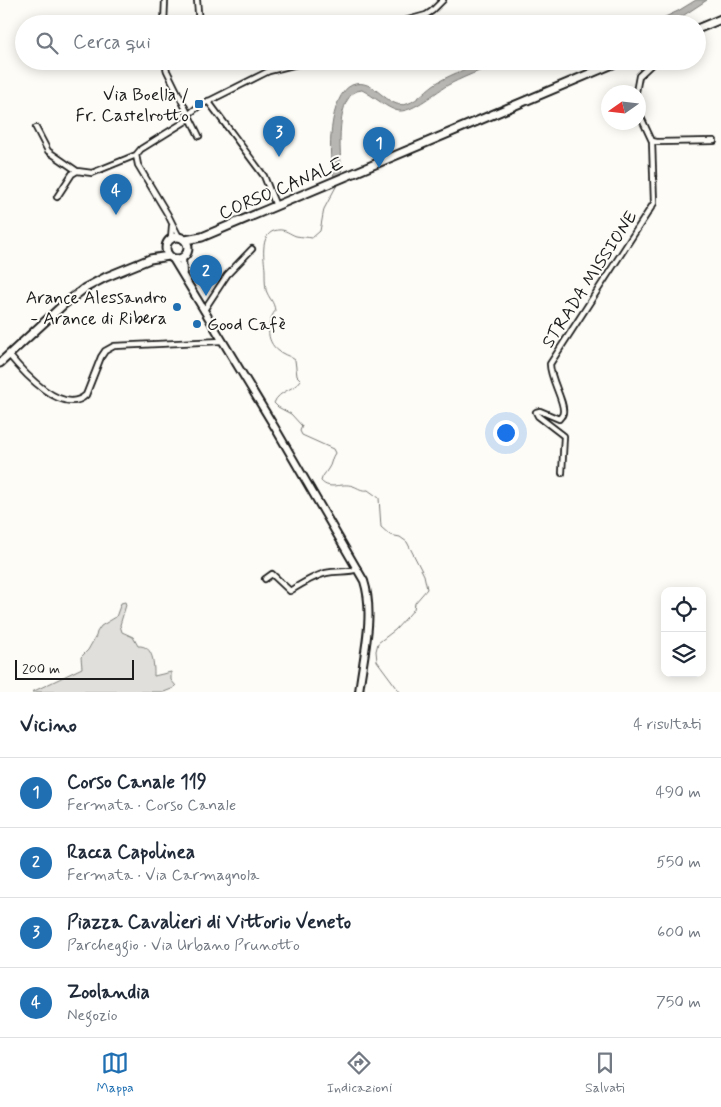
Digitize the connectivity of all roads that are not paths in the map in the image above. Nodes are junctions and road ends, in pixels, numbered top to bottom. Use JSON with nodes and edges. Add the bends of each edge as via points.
{"nodes":[{"id":1,"x":165,"y":0,"type":"edge"},
{"id":2,"x":197,"y":0,"type":"edge"},
{"id":3,"x":443,"y":0,"type":"edge"},
{"id":4,"x":164,"y":15,"type":"edge"},
{"id":5,"x":198,"y":15,"type":"edge"},
{"id":6,"x":426,"y":15,"type":"edge"},
{"id":7,"x":721,"y":19,"type":"edge"},
{"id":8,"x":706,"y":25,"type":"edge"},
{"id":9,"x":166,"y":70,"type":"edge"},
{"id":10,"x":273,"y":70,"type":"edge"},
{"id":11,"x":599,"y":70,"type":"edge"},
{"id":12,"x":646,"y":70,"type":"edge"},
{"id":13,"x":637,"y":85,"type":"edge"},
{"id":14,"x":208,"y":101,"type":"junction"},
{"id":15,"x":188,"y":114,"type":"junction"},
{"id":16,"x":36,"y":128,"type":"dead end"},
{"id":17,"x":646,"y":128,"type":"edge"},
{"id":18,"x":199,"y":136,"type":"dead end"},
{"id":19,"x":652,"y":141,"type":"junction"},
{"id":20,"x":714,"y":141,"type":"dead end"},
{"id":21,"x":136,"y":154,"type":"junction"},
{"id":22,"x":77,"y":171,"type":"junction"},
{"id":23,"x":57,"y":197,"type":"dead end"},
{"id":24,"x":276,"y":206,"type":"junction"},
{"id":25,"x":181,"y":241,"type":"junction"},
{"id":26,"x":165,"y":247,"type":"junction"},
{"id":27,"x":252,"y":248,"type":"dead end"},
{"id":28,"x":171,"y":257,"type":"junction"},
{"id":29,"x":182,"y":258,"type":"junction"},
{"id":30,"x":150,"y":259,"type":"junction"},
{"id":31,"x":184,"y":276,"type":"junction"},
{"id":32,"x":204,"y":310,"type":"junction"},
{"id":33,"x":222,"y":341,"type":"junction"},
{"id":34,"x":9,"y":355,"type":"junction"},
{"id":35,"x":0,"y":363,"type":"edge"},
{"id":36,"x":562,"y":473,"type":"dead end"},
{"id":37,"x":358,"y":569,"type":"junction"},
{"id":38,"x":265,"y":578,"type":"dead end"},
{"id":39,"x":359,"y":692,"type":"edge"}],
"edges":[{"from":1,"to":4,"type":"street"},
{"from":2,"to":5,"type":"street"},
{"from":3,"to":6,"type":"street"},
{"from":7,"to":8,"type":"main road"},
{"from":9,"to":15,"type":"street"},
{"from":10,"to":14,"type":"street"},
{"from":11,"to":24,"type":"main road","name":"CORSO CANALE"},
{"from":12,"to":13,"type":"street"},
{"from":14,"to":15,"type":"street"},
{"from":14,"to":24,"type":"street","via":[[264,176]]},
{"from":15,"to":18,"type":"street"},
{"from":15,"to":21,"type":"street","via":[[186,121]]},
{"from":16,"to":22,"type":"street","via":[[48,151]]},
{"from":17,"to":19,"type":"street","name":"STRADA MISSIONE"},
{"from":19,"to":20,"type":"street"},
{"from":19,"to":36,"type":"street","name":"STRADA MISSIONE","via":[[654,203],[550,364],[563,409],[562,416],[559,419],[540,410],[536,412],[564,436]]},
{"from":21,"to":22,"type":"street","via":[[92,174]]},
{"from":21,"to":25,"type":"street","via":[[138,165]]},
{"from":22,"to":23,"type":"street"},
{"from":24,"to":25,"type":"main road","name":"CORSO CANALE","via":[[202,237]]},
{"from":25,"to":26,"type":"main road","via":[[167,241]]},
{"from":25,"to":29,"type":"main road","via":[[187,253]]},
{"from":26,"to":28,"type":"main road"},
{"from":26,"to":30,"type":"main road"},
{"from":27,"to":32,"type":"street"},
{"from":28,"to":29,"type":"main road"},
{"from":28,"to":30,"type":"main road"},
{"from":28,"to":31,"type":"main road"},
{"from":29,"to":31,"type":"main road"},
{"from":30,"to":34,"type":"main road","via":[[106,277],[74,296]]},
{"from":31,"to":32,"type":"main road"},
{"from":32,"to":33,"type":"main road"},
{"from":33,"to":34,"type":"street","via":[[114,346],[101,357],[86,395],[72,401],[62,399],[32,381]]},
{"from":33,"to":37,"type":"main road"},
{"from":34,"to":35,"type":"main road"},
{"from":37,"to":38,"type":"street","via":[[322,574],[290,591],[272,574]]},
{"from":37,"to":39,"type":"main road","via":[[369,604]]}]}
